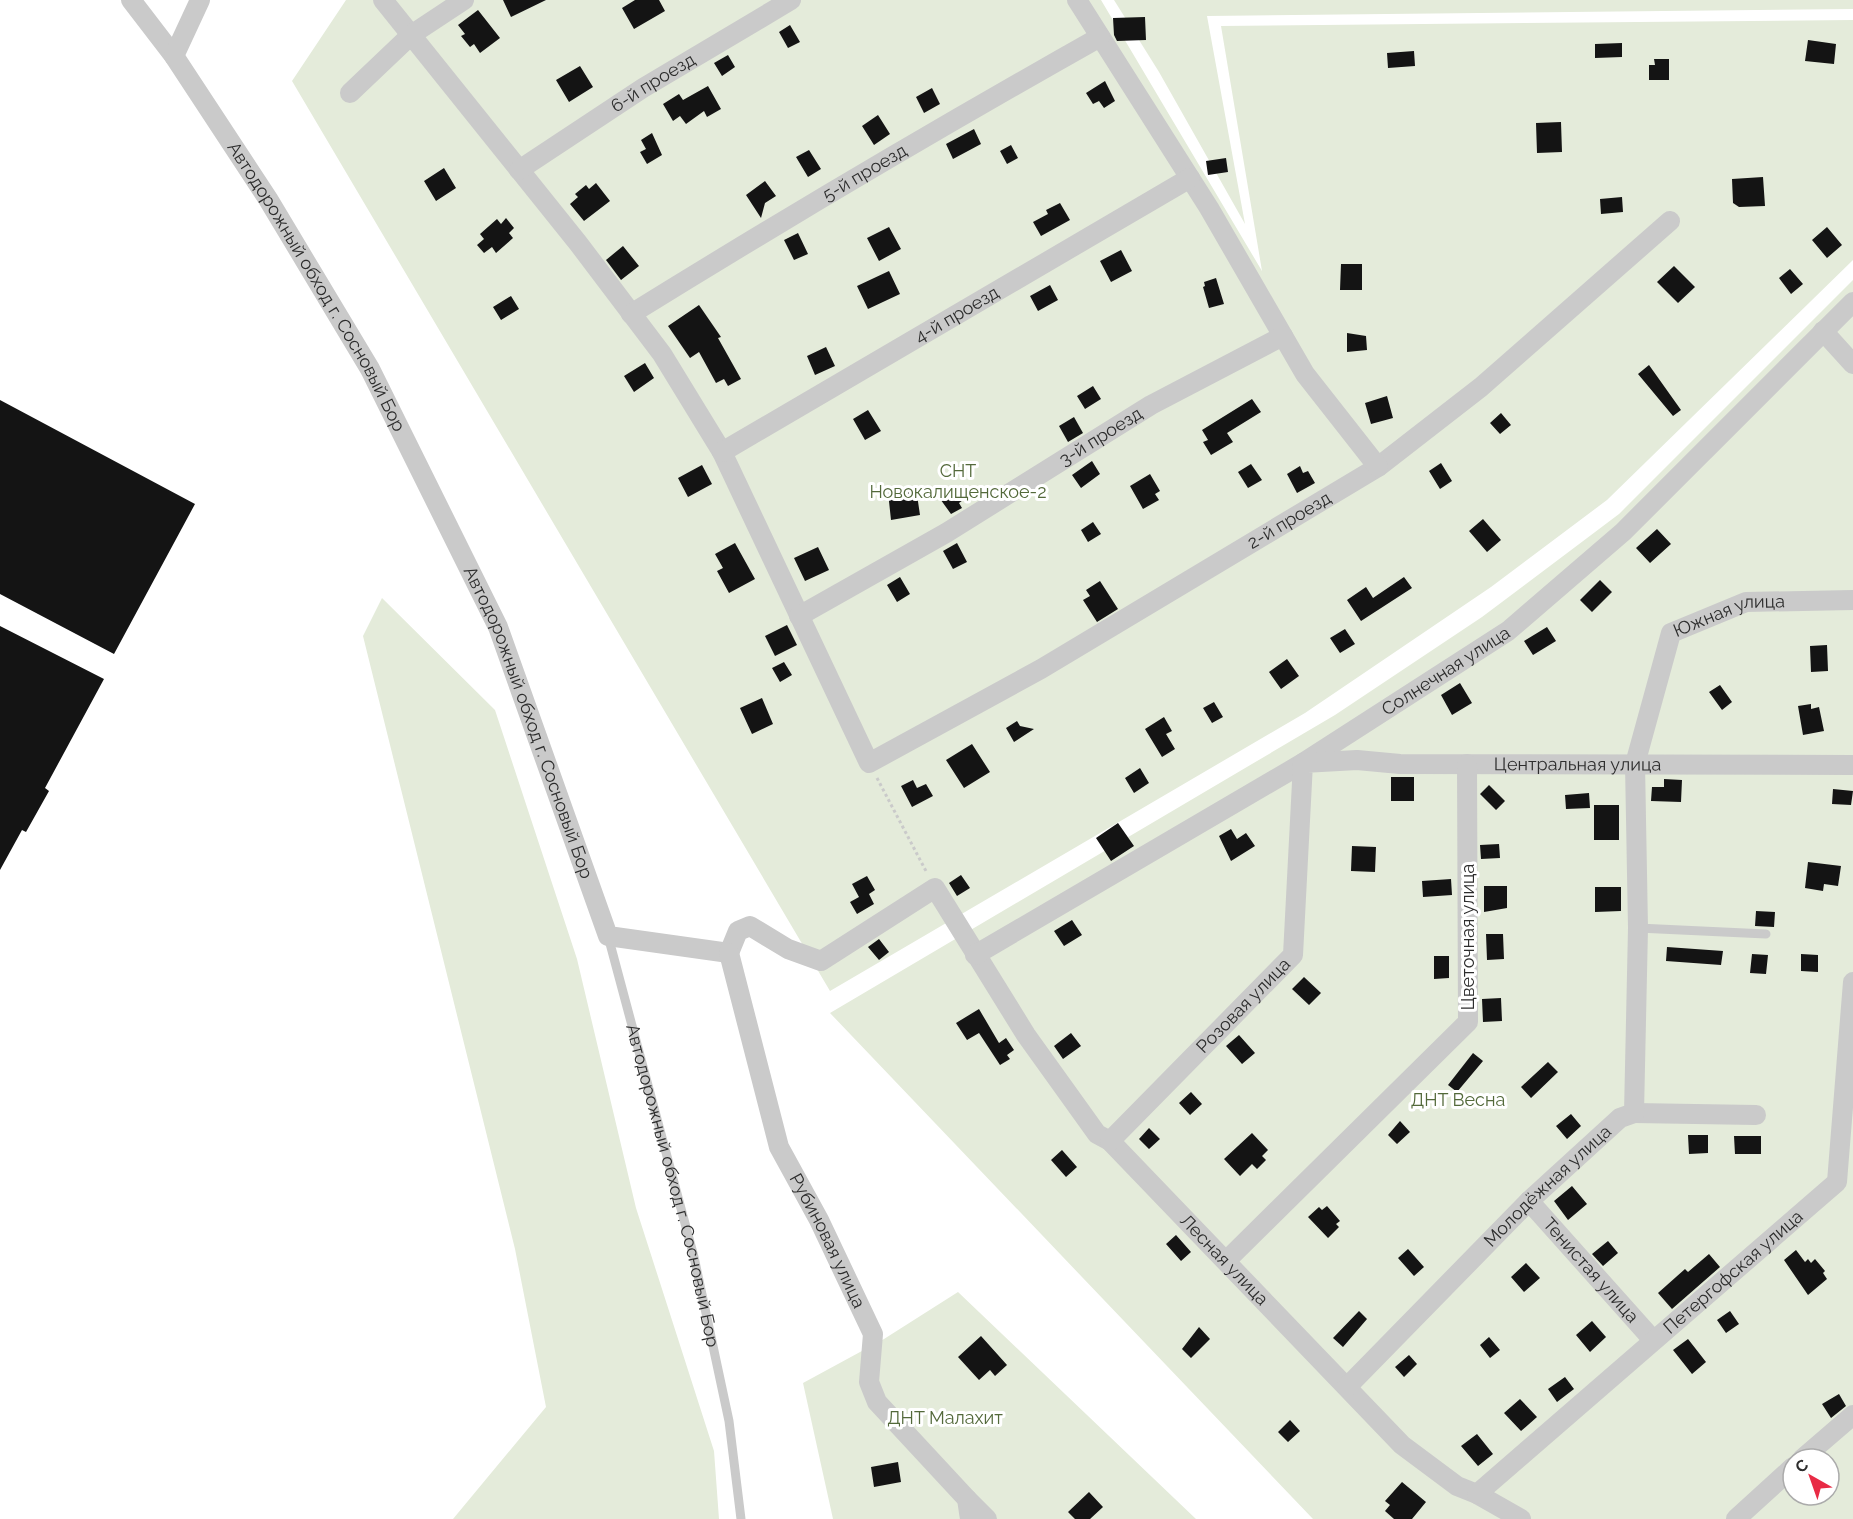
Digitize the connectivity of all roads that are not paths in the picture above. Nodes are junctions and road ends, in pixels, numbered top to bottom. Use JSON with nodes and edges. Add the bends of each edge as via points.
{"nodes":[{"id":1,"x":131,"y":0,"type":"edge"},
{"id":2,"x":200,"y":0,"type":"edge"},
{"id":3,"x":383,"y":0,"type":"edge"},
{"id":4,"x":464,"y":0,"type":"edge"},
{"id":5,"x":791,"y":0,"type":"edge"},
{"id":6,"x":1077,"y":0,"type":"edge"},
{"id":7,"x":411,"y":35,"type":"junction"},
{"id":8,"x":1100,"y":37,"type":"junction"},
{"id":9,"x":174,"y":56,"type":"junction"},
{"id":10,"x":350,"y":93,"type":"dead end"},
{"id":11,"x":519,"y":170,"type":"junction"},
{"id":12,"x":1190,"y":178,"type":"junction"},
{"id":13,"x":1670,"y":221,"type":"dead end"},
{"id":14,"x":1853,"y":302,"type":"edge"},
{"id":15,"x":632,"y":314,"type":"junction"},
{"id":16,"x":1823,"y":331,"type":"junction"},
{"id":17,"x":1282,"y":336,"type":"junction"},
{"id":18,"x":1853,"y":364,"type":"edge"},
{"id":19,"x":722,"y":452,"type":"junction"},
{"id":20,"x":1377,"y":467,"type":"junction"},
{"id":21,"x":1853,"y":600,"type":"edge"},
{"id":22,"x":799,"y":616,"type":"junction"},
{"id":23,"x":1303,"y":763,"type":"junction"},
{"id":24,"x":1467,"y":764,"type":"junction"},
{"id":25,"x":1635,"y":764,"type":"junction"},
{"id":26,"x":1853,"y":765,"type":"edge"},
{"id":27,"x":1638,"y":928,"type":"junction"},
{"id":28,"x":1766,"y":934,"type":"dead end"},
{"id":29,"x":608,"y":936,"type":"junction"},
{"id":30,"x":729,"y":953,"type":"junction"},
{"id":31,"x":975,"y":955,"type":"junction"},
{"id":32,"x":1853,"y":982,"type":"edge"},
{"id":33,"x":1634,"y":1113,"type":"junction"},
{"id":34,"x":1756,"y":1115,"type":"dead end"},
{"id":35,"x":1110,"y":1141,"type":"junction"},
{"id":36,"x":1529,"y":1201,"type":"junction"},
{"id":37,"x":1226,"y":1261,"type":"junction"},
{"id":38,"x":1653,"y":1340,"type":"junction"},
{"id":39,"x":1347,"y":1387,"type":"junction"},
{"id":40,"x":1853,"y":1415,"type":"edge"},
{"id":41,"x":1816,"y":1447,"type":"edge"},
{"id":42,"x":1781,"y":1478,"type":"edge"},
{"id":43,"x":1477,"y":1494,"type":"junction"},
{"id":44,"x":967,"y":1499,"type":"junction"},
{"id":45,"x":741,"y":1519,"type":"edge"},
{"id":46,"x":970,"y":1519,"type":"edge"},
{"id":47,"x":987,"y":1519,"type":"edge"},
{"id":48,"x":1521,"y":1519,"type":"edge"},
{"id":49,"x":1736,"y":1519,"type":"edge"}],
"edges":[{"from":1,"to":9,"type":"street","name":"Автодорожный обход г. Сосновый Бор"},
{"from":2,"to":9,"type":"street"},
{"from":3,"to":7,"type":"street"},
{"from":4,"to":7,"type":"street"},
{"from":5,"to":11,"type":"street","name":"6-й проезд","via":[[643,88]]},
{"from":6,"to":8,"type":"street"},
{"from":7,"to":10,"type":"street"},
{"from":7,"to":11,"type":"street"},
{"from":8,"to":12,"type":"street"},
{"from":8,"to":15,"type":"street","name":"5-й проезд","via":[[770,227]]},
{"from":9,"to":29,"type":"street","name":"Автодорожный обход г. Сосновый Бор","via":[[268,199],[370,369],[478,586],[498,627]]},
{"from":11,"to":15,"type":"street"},
{"from":12,"to":17,"type":"street"},
{"from":12,"to":19,"type":"street","name":"4-й проезд"},
{"from":13,"to":20,"type":"street","name":"2-й проезд","via":[[1481,387]]},
{"from":14,"to":16,"type":"street","name":"Солнечная улица"},
{"from":15,"to":19,"type":"street","via":[[662,354]]},
{"from":16,"to":18,"type":"street"},
{"from":16,"to":23,"type":"street","name":"Солнечная улица","via":[[1623,532],[1508,631]]},
{"from":17,"to":20,"type":"street","via":[[1305,374]]},
{"from":17,"to":22,"type":"street","name":"3-й проезд","via":[[1150,405],[946,533]]},
{"from":19,"to":22,"type":"street"},
{"from":20,"to":22,"type":"street","name":"2-й проезд","via":[[1041,669],[869,763]]},
{"from":21,"to":25,"type":"street","name":"Южная улица","via":[[1746,602],[1671,633]]},
{"from":23,"to":24,"type":"street","name":"Центральная улица","via":[[1357,760]]},
{"from":23,"to":31,"type":"street","name":"Солнечная улица"},
{"from":23,"to":35,"type":"street","name":"Розовая улица","via":[[1293,955]]},
{"from":24,"to":25,"type":"street","name":"Центральная улица"},
{"from":24,"to":37,"type":"street","name":"Цветочная улица","via":[[1468,1022]]},
{"from":25,"to":26,"type":"street","name":"Центральная улица"},
{"from":25,"to":27,"type":"street"},
{"from":27,"to":28,"type":"lane"},
{"from":27,"to":33,"type":"street"},
{"from":29,"to":30,"type":"street"},
{"from":29,"to":45,"type":"lane","name":"Автодорожный обход г. Сосновый Бор","via":[[694,1257],[729,1421]]},
{"from":30,"to":31,"type":"street","name":"Лесная улица","via":[[738,931],[750,926],[788,949],[821,961],[935,888]]},
{"from":30,"to":44,"type":"street","name":"Рубиновая улица","via":[[779,1147],[873,1334],[869,1382],[877,1402]]},
{"from":31,"to":35,"type":"street","name":"Лесная улица","via":[[1097,1134]]},
{"from":32,"to":38,"type":"street","name":"Петергофская улица","via":[[1838,1182]]},
{"from":33,"to":34,"type":"street"},
{"from":33,"to":36,"type":"street","name":"Молодёжная улица","via":[[1620,1118]]},
{"from":35,"to":37,"type":"street","name":"Лесная улица"},
{"from":36,"to":38,"type":"street","name":"Тенистая улица"},
{"from":36,"to":39,"type":"street","name":"Молодёжная улица"},
{"from":37,"to":39,"type":"street","name":"Лесная улица"},
{"from":38,"to":43,"type":"street","name":"Петергофская улица"},
{"from":39,"to":43,"type":"street","name":"Лесная улица","via":[[1402,1445],[1457,1486]]},
{"from":40,"to":41,"type":"street"},
{"from":42,"to":49,"type":"street"},
{"from":43,"to":48,"type":"street","name":"Лесная улица"},
{"from":44,"to":46,"type":"street"},
{"from":44,"to":47,"type":"street","name":"Рубиновая улица"}]}
